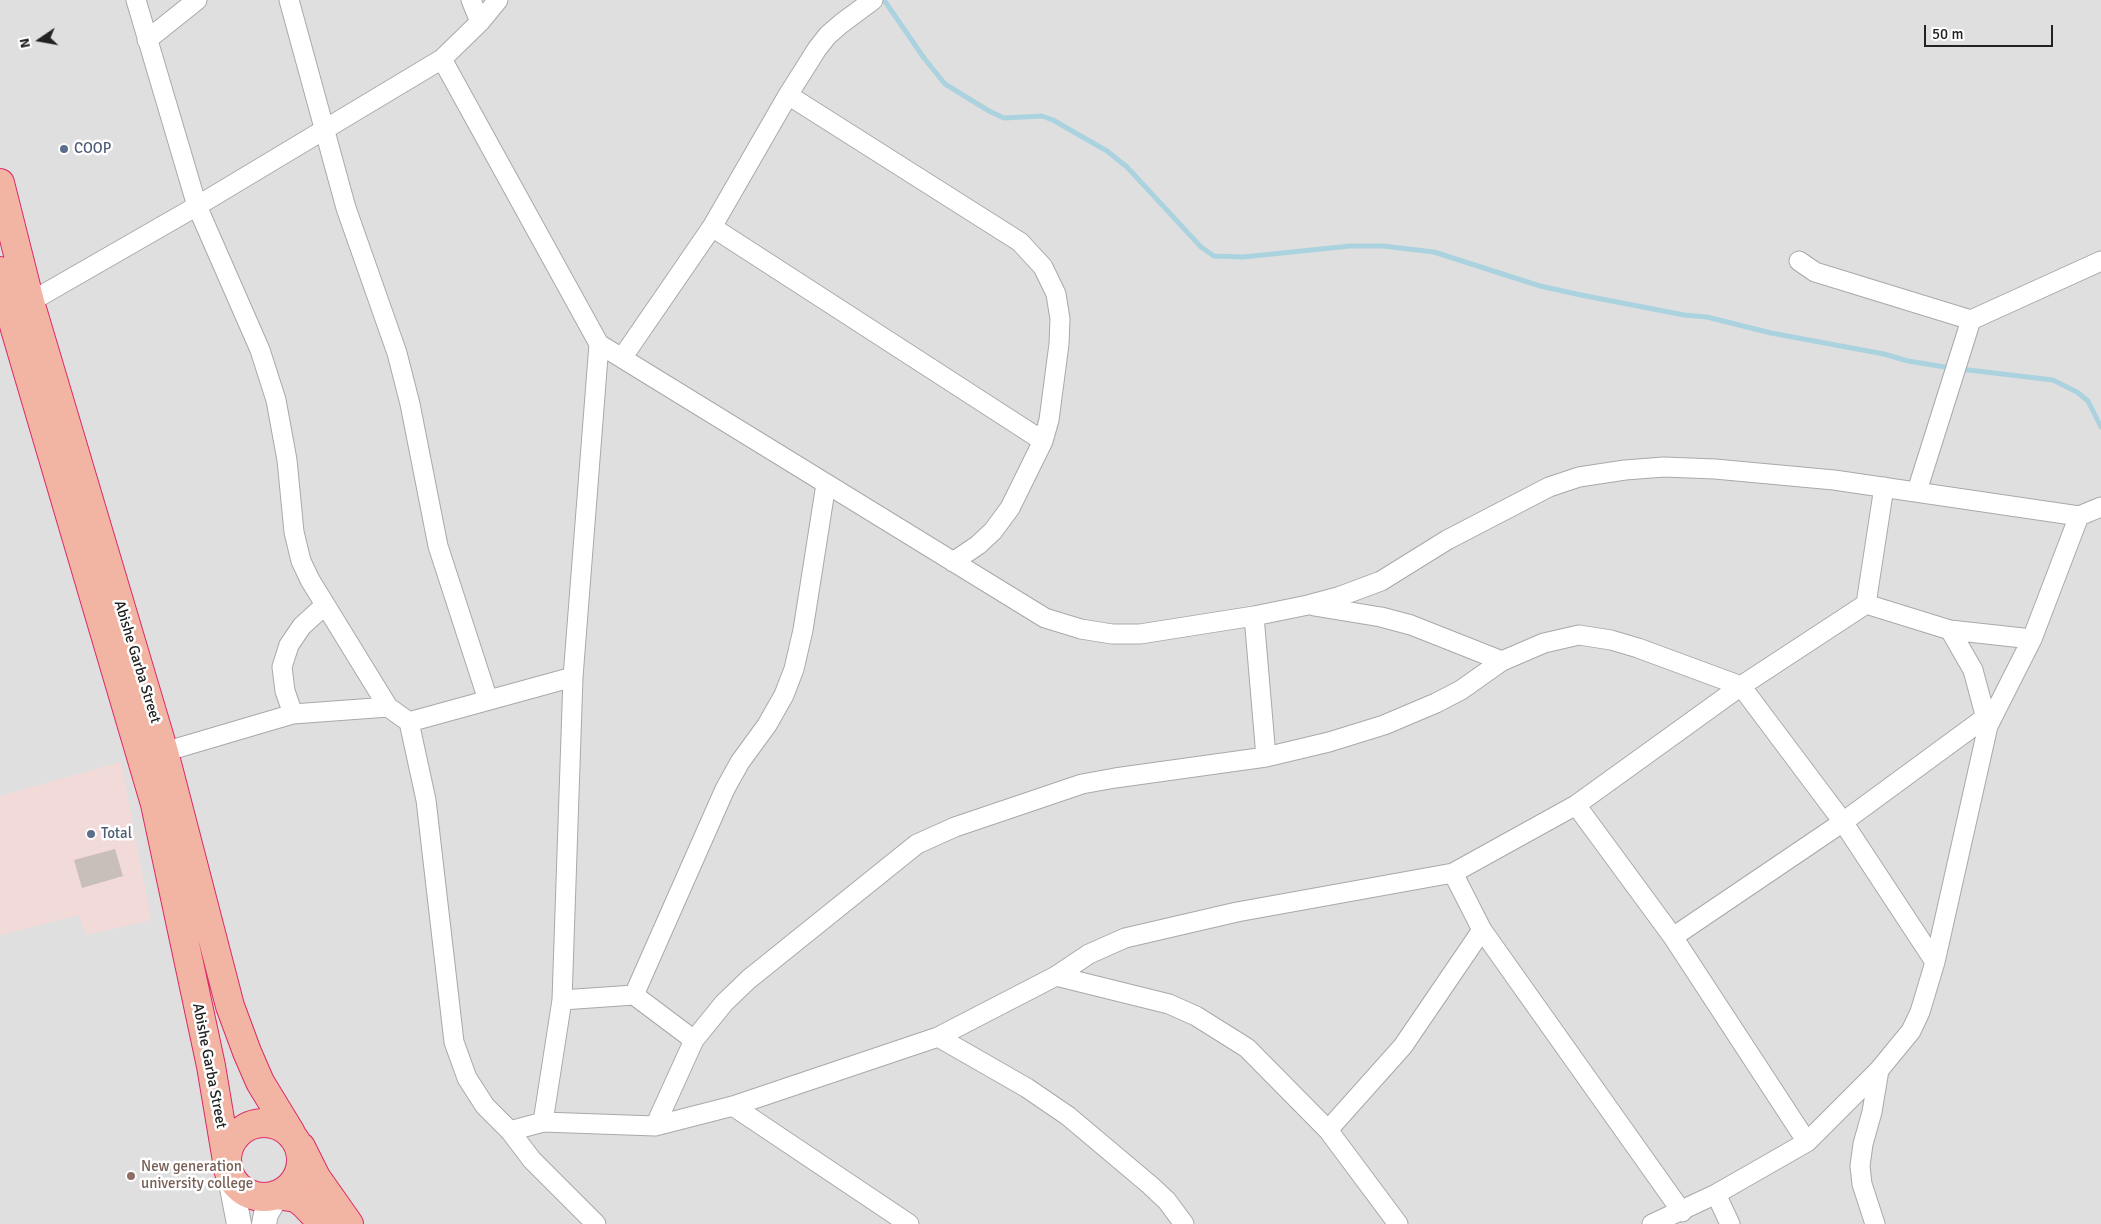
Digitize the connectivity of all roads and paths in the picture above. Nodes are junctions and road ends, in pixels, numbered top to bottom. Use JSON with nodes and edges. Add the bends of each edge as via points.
{"nodes":[{"id":1,"x":136,"y":0,"type":"edge"},
{"id":2,"x":197,"y":0,"type":"edge"},
{"id":3,"x":290,"y":0,"type":"edge"},
{"id":4,"x":471,"y":0,"type":"edge"},
{"id":5,"x":498,"y":0,"type":"edge"},
{"id":6,"x":873,"y":0,"type":"edge"},
{"id":7,"x":480,"y":22,"type":"junction"},
{"id":8,"x":147,"y":40,"type":"junction"},
{"id":9,"x":442,"y":59,"type":"junction"},
{"id":10,"x":788,"y":95,"type":"junction"},
{"id":11,"x":326,"y":127,"type":"junction"},
{"id":12,"x":0,"y":183,"type":"edge"},
{"id":13,"x":197,"y":206,"type":"junction"},
{"id":14,"x":712,"y":227,"type":"junction"},
{"id":15,"x":1799,"y":260,"type":"dead end"},
{"id":16,"x":2101,"y":261,"type":"edge"},
{"id":17,"x":0,"y":270,"type":"edge"},
{"id":18,"x":30,"y":302,"type":"junction"},
{"id":19,"x":1971,"y":320,"type":"junction"},
{"id":20,"x":8,"y":332,"type":"edge"},
{"id":21,"x":599,"y":344,"type":"junction"},
{"id":22,"x":622,"y":358,"type":"junction"},
{"id":23,"x":1043,"y":441,"type":"junction"},
{"id":24,"x":826,"y":484,"type":"junction"},
{"id":25,"x":1884,"y":487,"type":"junction"},
{"id":26,"x":1917,"y":491,"type":"junction"},
{"id":27,"x":2101,"y":507,"type":"edge"},
{"id":28,"x":2079,"y":516,"type":"junction"},
{"id":29,"x":952,"y":562,"type":"junction"},
{"id":30,"x":325,"y":604,"type":"junction"},
{"id":31,"x":1866,"y":604,"type":"junction"},
{"id":32,"x":1308,"y":605,"type":"junction"},
{"id":33,"x":1254,"y":616,"type":"junction"},
{"id":34,"x":1950,"y":630,"type":"junction"},
{"id":35,"x":2032,"y":639,"type":"junction"},
{"id":36,"x":1502,"y":661,"type":"junction"},
{"id":37,"x":573,"y":677,"type":"junction"},
{"id":38,"x":1741,"y":686,"type":"junction"},
{"id":39,"x":488,"y":700,"type":"junction"},
{"id":40,"x":388,"y":707,"type":"junction"},
{"id":41,"x":293,"y":714,"type":"junction"},
{"id":42,"x":409,"y":722,"type":"junction"},
{"id":43,"x":1987,"y":722,"type":"junction"},
{"id":44,"x":164,"y":752,"type":"junction"},
{"id":45,"x":1266,"y":757,"type":"junction"},
{"id":46,"x":166,"y":801,"type":"junction"},
{"id":47,"x":1576,"y":805,"type":"junction"},
{"id":48,"x":1843,"y":822,"type":"junction"},
{"id":49,"x":1454,"y":872,"type":"junction"},
{"id":50,"x":188,"y":900,"type":"junction"},
{"id":51,"x":1482,"y":930,"type":"junction"},
{"id":52,"x":1673,"y":937,"type":"junction"},
{"id":53,"x":1935,"y":962,"type":"junction"},
{"id":54,"x":1056,"y":976,"type":"junction"},
{"id":55,"x":634,"y":995,"type":"junction"},
{"id":56,"x":562,"y":1000,"type":"junction"},
{"id":57,"x":938,"y":1036,"type":"junction"},
{"id":58,"x":694,"y":1040,"type":"junction"},
{"id":59,"x":1879,"y":1070,"type":"junction"},
{"id":60,"x":733,"y":1106,"type":"junction"},
{"id":61,"x":543,"y":1122,"type":"junction"},
{"id":62,"x":655,"y":1126,"type":"junction"},
{"id":63,"x":1328,"y":1130,"type":"junction"},
{"id":64,"x":510,"y":1131,"type":"junction"},
{"id":65,"x":294,"y":1138,"type":"junction"},
{"id":66,"x":1807,"y":1142,"type":"junction"},
{"id":67,"x":228,"y":1167,"type":"junction"},
{"id":68,"x":1716,"y":1194,"type":"junction"},
{"id":69,"x":277,"y":1195,"type":"junction"},
{"id":70,"x":1682,"y":1212,"type":"junction"},
{"id":71,"x":239,"y":1224,"type":"edge"},
{"id":72,"x":264,"y":1224,"type":"edge"},
{"id":73,"x":323,"y":1224,"type":"edge"},
{"id":74,"x":349,"y":1224,"type":"edge"},
{"id":75,"x":596,"y":1224,"type":"edge"},
{"id":76,"x":909,"y":1224,"type":"edge"},
{"id":77,"x":1184,"y":1224,"type":"edge"},
{"id":78,"x":1398,"y":1224,"type":"edge"},
{"id":79,"x":1652,"y":1224,"type":"edge"},
{"id":80,"x":1730,"y":1224,"type":"edge"},
{"id":81,"x":1875,"y":1224,"type":"edge"}],
"edges":[{"from":1,"to":8,"type":"street"},
{"from":2,"to":8,"type":"street"},
{"from":3,"to":11,"type":"street"},
{"from":4,"to":7,"type":"street"},
{"from":5,"to":7,"type":"street"},
{"from":6,"to":10,"type":"street","via":[[828,35]]},
{"from":7,"to":9,"type":"street"},
{"from":8,"to":13,"type":"street"},
{"from":9,"to":11,"type":"street"},
{"from":9,"to":21,"type":"street"},
{"from":10,"to":14,"type":"street"},
{"from":10,"to":23,"type":"street","via":[[1020,242],[1043,267],[1056,294],[1060,319],[1049,420]]},
{"from":11,"to":13,"type":"street"},
{"from":11,"to":39,"type":"street","via":[[357,242],[396,353],[410,404],[438,546]]},
{"from":12,"to":18,"type":"highway","name":"Abishe Garba Street"},
{"from":13,"to":18,"type":"street"},
{"from":13,"to":30,"type":"street","via":[[260,350],[276,400],[301,561]]},
{"from":14,"to":22,"type":"street"},
{"from":14,"to":23,"type":"street"},
{"from":15,"to":19,"type":"street","via":[[1815,272]]},
{"from":16,"to":19,"type":"street"},
{"from":17,"to":20,"type":"highway","name":"Abishe Garba Street"},
{"from":18,"to":44,"type":"highway","name":"Abishe Garba Street"},
{"from":19,"to":26,"type":"street"},
{"from":20,"to":46,"type":"highway","name":"Abishe Garba Street"},
{"from":21,"to":22,"type":"street"},
{"from":21,"to":37,"type":"street"},
{"from":22,"to":24,"type":"street"},
{"from":23,"to":29,"type":"street","via":[[1010,508],[993,532]]},
{"from":24,"to":29,"type":"street"},
{"from":24,"to":55,"type":"street","via":[[794,669],[767,725],[740,762],[721,797]]},
{"from":25,"to":26,"type":"street"},
{"from":25,"to":31,"type":"street"},
{"from":25,"to":32,"type":"street","via":[[1681,468],[1625,470],[1580,477],[1549,487],[1502,510],[1381,581]]},
{"from":26,"to":28,"type":"street"},
{"from":27,"to":28,"type":"street"},
{"from":28,"to":35,"type":"street"},
{"from":29,"to":33,"type":"street","via":[[1045,618],[1081,629],[1140,634]]},
{"from":30,"to":40,"type":"street"},
{"from":30,"to":41,"type":"street","via":[[302,626],[289,645],[282,667],[285,691]]},
{"from":31,"to":34,"type":"street"},
{"from":31,"to":38,"type":"street"},
{"from":32,"to":33,"type":"street"},
{"from":32,"to":36,"type":"street","via":[[1411,625]]},
{"from":33,"to":45,"type":"street"},
{"from":34,"to":35,"type":"street"},
{"from":34,"to":43,"type":"street","via":[[1973,670]]},
{"from":35,"to":43,"type":"street"},
{"from":36,"to":38,"type":"street","via":[[1544,643],[1578,635],[1638,648]]},
{"from":36,"to":45,"type":"street","via":[[1462,690],[1384,725]]},
{"from":37,"to":39,"type":"street"},
{"from":37,"to":56,"type":"street"},
{"from":38,"to":47,"type":"street"},
{"from":38,"to":48,"type":"street"},
{"from":39,"to":42,"type":"street"},
{"from":40,"to":41,"type":"street"},
{"from":40,"to":42,"type":"street"},
{"from":41,"to":44,"type":"street"},
{"from":42,"to":64,"type":"street","via":[[426,800],[454,1042],[467,1078],[485,1106]]},
{"from":43,"to":48,"type":"street"},
{"from":43,"to":53,"type":"street"},
{"from":44,"to":46,"type":"highway","name":"Abishe Garba Street"},
{"from":45,"to":58,"type":"street","via":[[1082,784],[955,827],[917,844],[749,979]]},
{"from":46,"to":50,"type":"highway","name":"Abishe Garba Street"},
{"from":47,"to":49,"type":"street"},
{"from":47,"to":52,"type":"street"},
{"from":48,"to":52,"type":"street"},
{"from":48,"to":53,"type":"street"},
{"from":49,"to":51,"type":"street"},
{"from":49,"to":54,"type":"street","via":[[1237,912],[1125,938],[1089,954]]},
{"from":50,"to":65,"type":"highway","name":"Abishe Garba Street","via":[[260,1082]]},
{"from":50,"to":67,"type":"highway","name":"Abishe Garba Street"},
{"from":51,"to":63,"type":"street","via":[[1403,1046]]},
{"from":51,"to":70,"type":"street"},
{"from":52,"to":66,"type":"street"},
{"from":53,"to":59,"type":"street","via":[[1911,1031]]},
{"from":54,"to":57,"type":"street"},
{"from":54,"to":63,"type":"street","via":[[1169,1004],[1196,1016],[1247,1048]]},
{"from":55,"to":56,"type":"street"},
{"from":55,"to":58,"type":"street"},
{"from":56,"to":61,"type":"street"},
{"from":57,"to":60,"type":"street"},
{"from":57,"to":77,"type":"street","via":[[1068,1116],[1150,1184]]},
{"from":58,"to":62,"type":"street"},
{"from":59,"to":66,"type":"street"},
{"from":59,"to":81,"type":"street","via":[[1860,1166],[1862,1184]]},
{"from":60,"to":62,"type":"street"},
{"from":60,"to":76,"type":"street"},
{"from":61,"to":62,"type":"street"},
{"from":61,"to":64,"type":"street"},
{"from":63,"to":78,"type":"street"},
{"from":64,"to":75,"type":"street","via":[[532,1160]]},
{"from":65,"to":67,"type":"highway","via":[[283,1127],[273,1123],[262,1122],[242,1129],[229,1146]]},
{"from":65,"to":69,"type":"highway","via":[[301,1152],[300,1173]]},
{"from":65,"to":74,"type":"highway","name":"Abishe Garba Street"},
{"from":66,"to":68,"type":"street"},
{"from":67,"to":69,"type":"highway","via":[[231,1177],[246,1192],[256,1196]]},
{"from":67,"to":71,"type":"street"},
{"from":68,"to":70,"type":"street"},
{"from":68,"to":80,"type":"street"},
{"from":69,"to":72,"type":"street"},
{"from":69,"to":73,"type":"highway","via":[[296,1198]]},
{"from":70,"to":79,"type":"street"}]}
